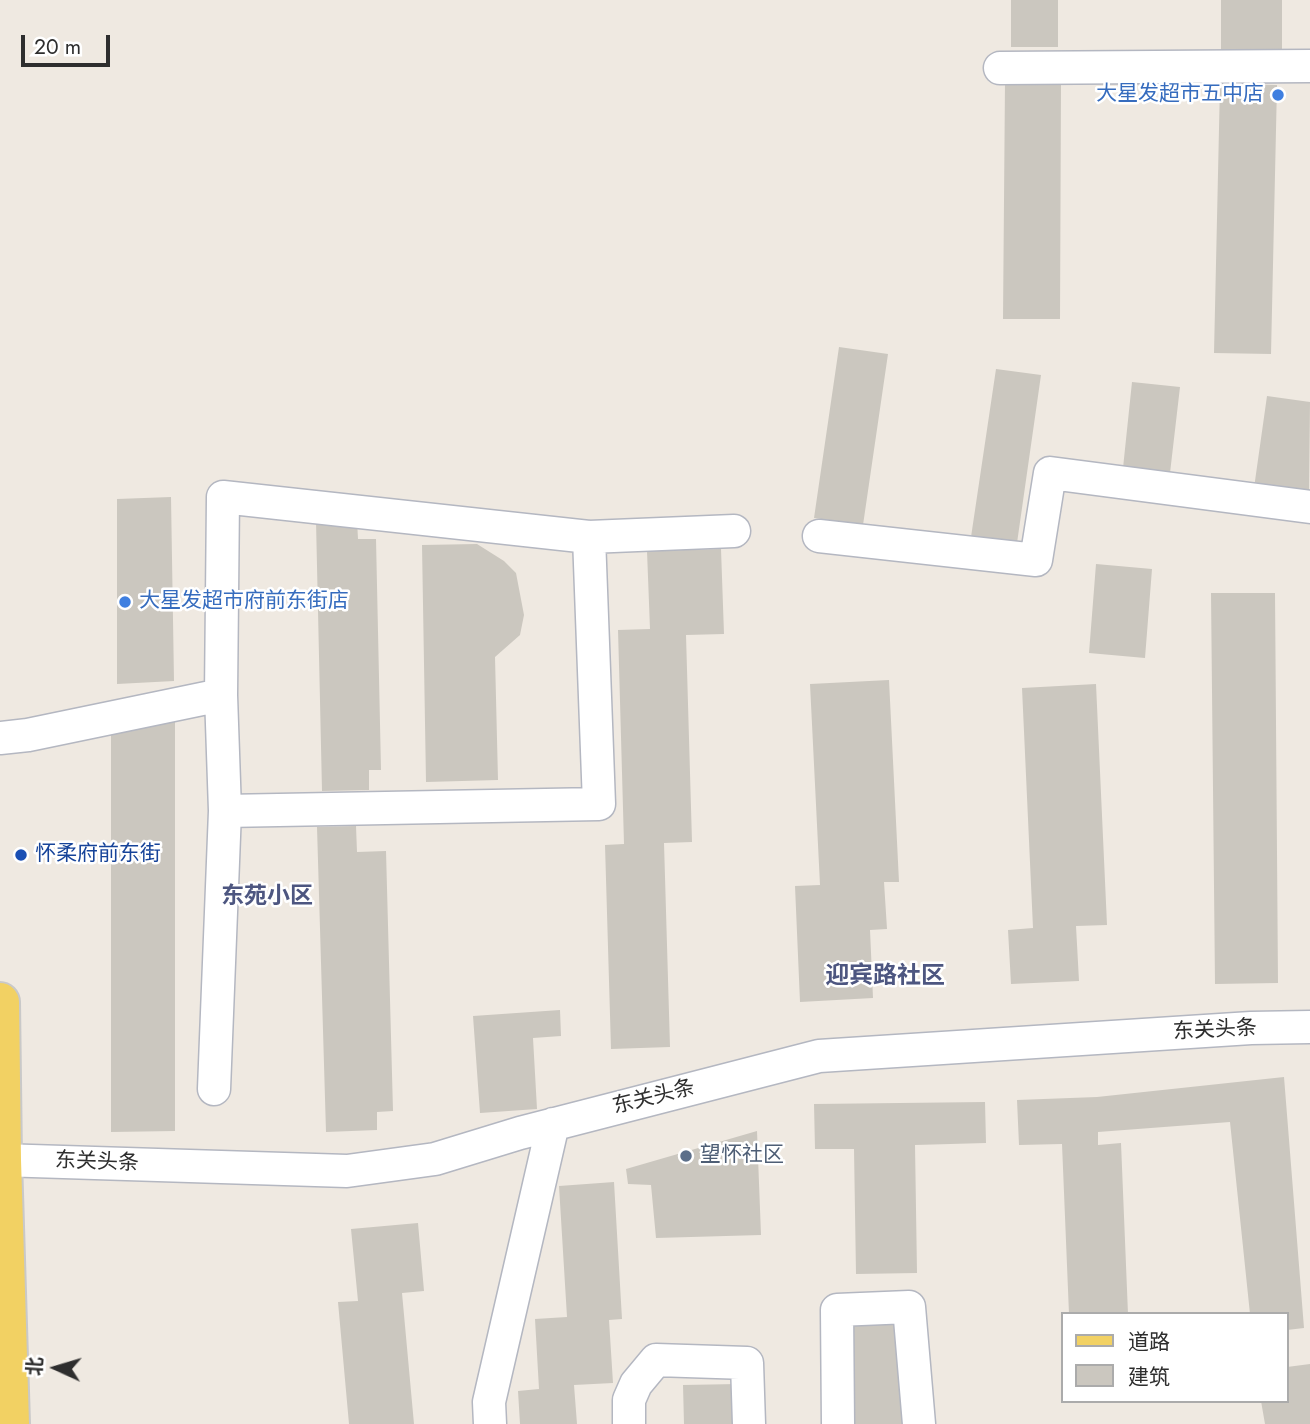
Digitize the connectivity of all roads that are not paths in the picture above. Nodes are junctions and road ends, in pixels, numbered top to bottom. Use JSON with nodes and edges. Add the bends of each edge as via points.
{"nodes":[{"id":1,"x":1310,"y":65,"type":"edge"},
{"id":2,"x":1000,"y":68,"type":"dead end"},
{"id":3,"x":1310,"y":507,"type":"edge"},
{"id":4,"x":734,"y":531,"type":"dead end"},
{"id":5,"x":819,"y":536,"type":"dead end"},
{"id":6,"x":589,"y":537,"type":"junction"},
{"id":7,"x":221,"y":695,"type":"junction"},
{"id":8,"x":0,"y":738,"type":"edge"},
{"id":9,"x":225,"y":811,"type":"junction"},
{"id":10,"x":0,"y":1002,"type":"edge"},
{"id":11,"x":1310,"y":1027,"type":"edge"},
{"id":12,"x":214,"y":1089,"type":"dead end"},
{"id":13,"x":553,"y":1124,"type":"junction"},
{"id":14,"x":1,"y":1160,"type":"edge"},
{"id":15,"x":10,"y":1424,"type":"edge"},
{"id":16,"x":490,"y":1424,"type":"edge"},
{"id":17,"x":629,"y":1424,"type":"edge"},
{"id":18,"x":749,"y":1424,"type":"edge"},
{"id":19,"x":838,"y":1424,"type":"edge"},
{"id":20,"x":919,"y":1424,"type":"edge"}],
"edges":[{"from":1,"to":2,"type":"street"},
{"from":3,"to":5,"type":"street","via":[[1050,473],[1036,560]]},
{"from":4,"to":6,"type":"street"},
{"from":6,"to":7,"type":"street","via":[[223,497]]},
{"from":6,"to":9,"type":"street","via":[[598,804]]},
{"from":7,"to":8,"type":"street"},
{"from":7,"to":9,"type":"street"},
{"from":9,"to":12,"type":"street"},
{"from":10,"to":14,"type":"main road"},
{"from":11,"to":13,"type":"street","name":"东关头条","via":[[819,1056]]},
{"from":13,"to":14,"type":"street","name":"东关头条","via":[[435,1159],[347,1171]]},
{"from":13,"to":16,"type":"street","via":[[489,1402]]},
{"from":14,"to":15,"type":"main road"},
{"from":17,"to":18,"type":"street","via":[[629,1400],[656,1360],[747,1363]]},
{"from":19,"to":20,"type":"street","via":[[837,1310],[909,1307]]}]}
